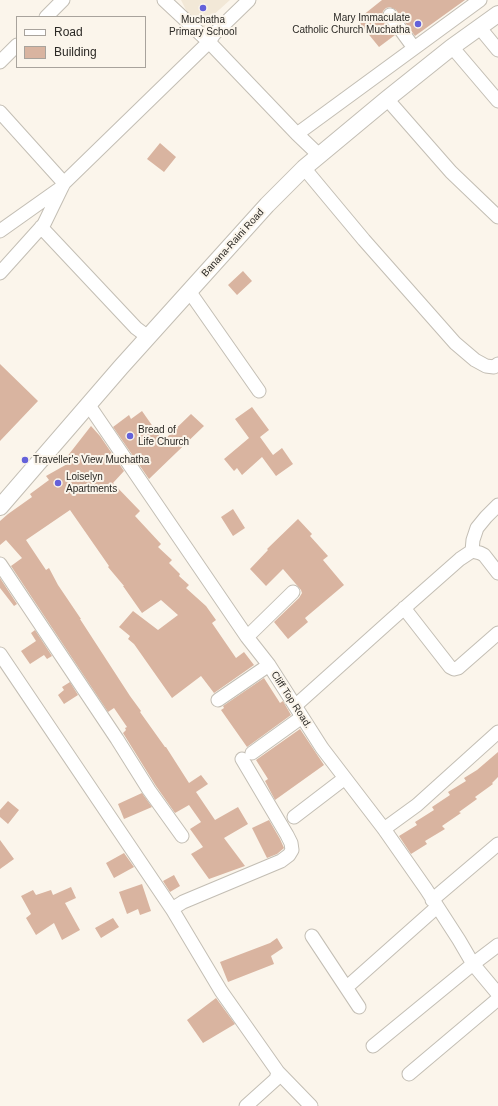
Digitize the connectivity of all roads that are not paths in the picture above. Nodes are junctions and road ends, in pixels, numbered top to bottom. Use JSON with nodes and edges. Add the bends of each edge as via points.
{"nodes":[{"id":1,"x":63,"y":0,"type":"edge"},
{"id":2,"x":164,"y":0,"type":"edge"},
{"id":3,"x":249,"y":0,"type":"edge"},
{"id":4,"x":480,"y":0,"type":"edge"},
{"id":5,"x":498,"y":14,"type":"edge"},
{"id":6,"x":390,"y":15,"type":"dead end"},
{"id":7,"x":47,"y":16,"type":"edge"},
{"id":8,"x":479,"y":27,"type":"junction"},
{"id":9,"x":209,"y":42,"type":"junction"},
{"id":10,"x":16,"y":46,"type":"edge"},
{"id":11,"x":452,"y":47,"type":"junction"},
{"id":12,"x":414,"y":48,"type":"junction"},
{"id":13,"x":498,"y":50,"type":"edge"},
{"id":14,"x":0,"y":62,"type":"edge"},
{"id":15,"x":387,"y":99,"type":"junction"},
{"id":16,"x":498,"y":101,"type":"edge"},
{"id":17,"x":0,"y":112,"type":"edge"},
{"id":18,"x":297,"y":134,"type":"junction"},
{"id":19,"x":320,"y":156,"type":"junction"},
{"id":20,"x":304,"y":168,"type":"junction"},
{"id":21,"x":63,"y":185,"type":"junction"},
{"id":22,"x":498,"y":217,"type":"edge"},
{"id":23,"x":41,"y":227,"type":"junction"},
{"id":24,"x":0,"y":232,"type":"edge"},
{"id":25,"x":0,"y":273,"type":"edge"},
{"id":26,"x":189,"y":291,"type":"junction"},
{"id":27,"x":148,"y":337,"type":"junction"},
{"id":28,"x":498,"y":364,"type":"edge"},
{"id":29,"x":259,"y":391,"type":"dead end"},
{"id":30,"x":88,"y":404,"type":"junction"},
{"id":31,"x":498,"y":505,"type":"edge"},
{"id":32,"x":0,"y":507,"type":"edge"},
{"id":33,"x":472,"y":552,"type":"junction"},
{"id":34,"x":0,"y":564,"type":"edge"},
{"id":35,"x":498,"y":573,"type":"edge"},
{"id":36,"x":293,"y":592,"type":"dead end"},
{"id":37,"x":404,"y":608,"type":"junction"},
{"id":38,"x":498,"y":633,"type":"edge"},
{"id":39,"x":247,"y":637,"type":"junction"},
{"id":40,"x":0,"y":654,"type":"edge"},
{"id":41,"x":269,"y":665,"type":"junction"},
{"id":42,"x":218,"y":700,"type":"dead end"},
{"id":43,"x":298,"y":712,"type":"junction"},
{"id":44,"x":498,"y":732,"type":"edge"},
{"id":45,"x":345,"y":778,"type":"junction"},
{"id":46,"x":294,"y":817,"type":"dead end"},
{"id":47,"x":384,"y":829,"type":"junction"},
{"id":48,"x":182,"y":836,"type":"dead end"},
{"id":49,"x":498,"y":844,"type":"edge"},
{"id":50,"x":435,"y":904,"type":"junction"},
{"id":51,"x":172,"y":909,"type":"junction"},
{"id":52,"x":312,"y":936,"type":"dead end"},
{"id":53,"x":498,"y":945,"type":"edge"},
{"id":54,"x":473,"y":964,"type":"junction"},
{"id":55,"x":346,"y":987,"type":"junction"},
{"id":56,"x":498,"y":994,"type":"edge"},
{"id":57,"x":498,"y":998,"type":"edge"},
{"id":58,"x":359,"y":1007,"type":"dead end"},
{"id":59,"x":373,"y":1046,"type":"dead end"},
{"id":60,"x":278,"y":1072,"type":"junction"},
{"id":61,"x":409,"y":1074,"type":"dead end"},
{"id":62,"x":246,"y":1106,"type":"edge"},
{"id":63,"x":311,"y":1106,"type":"edge"}],
"edges":[{"from":1,"to":7,"type":"street"},
{"from":2,"to":9,"type":"street"},
{"from":3,"to":9,"type":"street"},
{"from":4,"to":12,"type":"street"},
{"from":5,"to":8,"type":"main road","name":"Banana-Raini Road"},
{"from":6,"to":12,"type":"street"},
{"from":8,"to":11,"type":"main road","name":"Banana-Raini Road"},
{"from":8,"to":13,"type":"street"},
{"from":9,"to":18,"type":"street"},
{"from":9,"to":21,"type":"street"},
{"from":10,"to":14,"type":"street"},
{"from":11,"to":15,"type":"main road","name":"Banana-Raini Road"},
{"from":11,"to":16,"type":"street"},
{"from":12,"to":18,"type":"street"},
{"from":15,"to":19,"type":"main road","name":"Banana-Raini Road"},
{"from":15,"to":22,"type":"street","via":[[451,172]]},
{"from":17,"to":21,"type":"street"},
{"from":18,"to":19,"type":"street"},
{"from":19,"to":20,"type":"main road","name":"Banana-Raini Road"},
{"from":20,"to":26,"type":"main road","name":"Banana-Raini Road"},
{"from":20,"to":28,"type":"street","via":[[455,343],[486,366],[494,367]]},
{"from":21,"to":23,"type":"street"},
{"from":21,"to":24,"type":"street"},
{"from":23,"to":25,"type":"street"},
{"from":23,"to":27,"type":"street","via":[[136,328]]},
{"from":26,"to":27,"type":"main road","name":"Banana-Raini Road"},
{"from":26,"to":29,"type":"street"},
{"from":27,"to":30,"type":"main road","name":"Banana-Raini Road"},
{"from":30,"to":32,"type":"main road","name":"Banana-Raini Road"},
{"from":30,"to":39,"type":"street","name":"Cliff Top Road."},
{"from":31,"to":33,"type":"street","via":[[478,528]]},
{"from":33,"to":35,"type":"street","via":[[484,555]]},
{"from":33,"to":37,"type":"street"},
{"from":34,"to":48,"type":"street"},
{"from":36,"to":39,"type":"street"},
{"from":37,"to":38,"type":"street","via":[[454,669]]},
{"from":37,"to":43,"type":"street"},
{"from":39,"to":41,"type":"street","name":"Cliff Top Road."},
{"from":40,"to":51,"type":"street"},
{"from":41,"to":42,"type":"street"},
{"from":41,"to":43,"type":"street","name":"Cliff Top Road."},
{"from":43,"to":45,"type":"street","name":"Cliff Top Road."},
{"from":43,"to":51,"type":"street","via":[[247,756],[287,835],[292,850],[289,855],[281,861]]},
{"from":44,"to":47,"type":"street","via":[[417,805]]},
{"from":45,"to":46,"type":"street"},
{"from":45,"to":47,"type":"street","name":"Cliff Top Road."},
{"from":47,"to":50,"type":"street","name":"Cliff Top Road."},
{"from":49,"to":50,"type":"street"},
{"from":50,"to":54,"type":"street","name":"Cliff Top Road."},
{"from":50,"to":55,"type":"street"},
{"from":51,"to":60,"type":"street","via":[[221,991]]},
{"from":52,"to":55,"type":"street"},
{"from":53,"to":54,"type":"street"},
{"from":54,"to":56,"type":"street","name":"Cliff Top Road."},
{"from":54,"to":59,"type":"street"},
{"from":55,"to":58,"type":"street"},
{"from":57,"to":61,"type":"street"},
{"from":60,"to":62,"type":"street","via":[[276,1079]]},
{"from":60,"to":63,"type":"street"}]}
